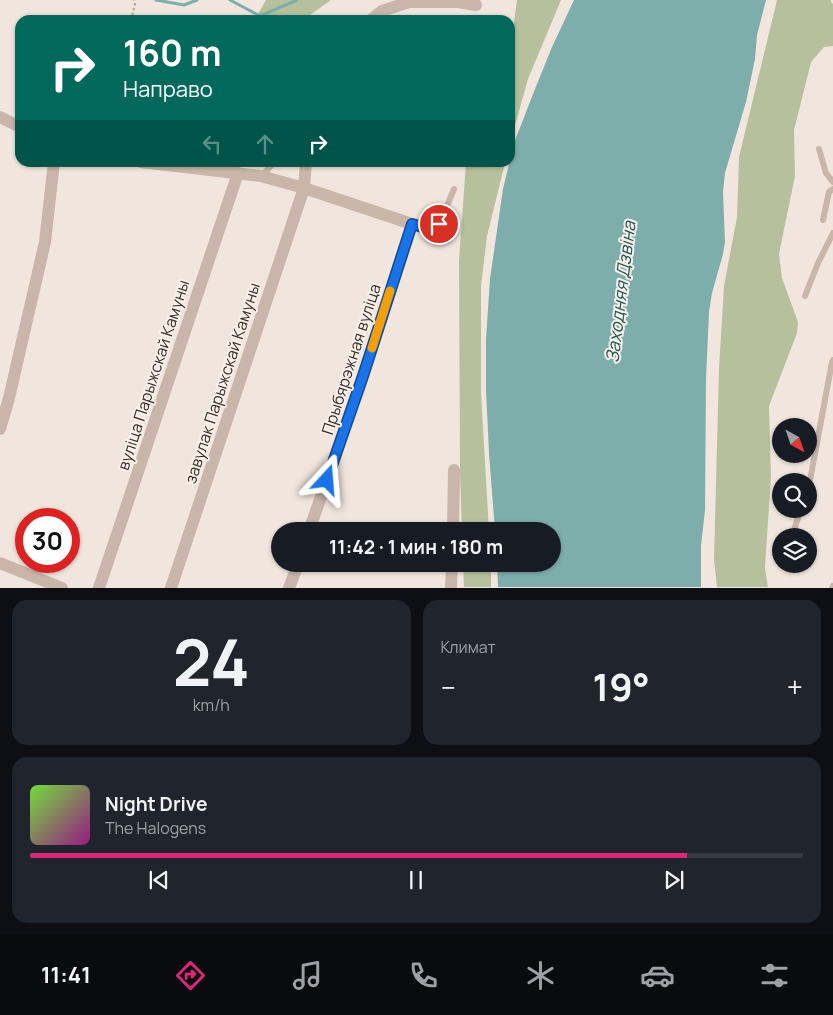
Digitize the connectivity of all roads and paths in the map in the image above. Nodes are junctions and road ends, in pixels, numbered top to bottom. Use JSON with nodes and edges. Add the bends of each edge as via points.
{"nodes":[{"id":1,"x":134,"y":0,"type":"edge"},
{"id":2,"x":476,"y":5,"type":"dead end"},
{"id":3,"x":132,"y":15,"type":"edge"},
{"id":4,"x":377,"y":15,"type":"edge"},
{"id":5,"x":0,"y":117,"type":"edge"},
{"id":6,"x":15,"y":124,"type":"edge"},
{"id":7,"x":819,"y":149,"type":"dead end"},
{"id":8,"x":53,"y":167,"type":"edge"},
{"id":9,"x":185,"y":167,"type":"edge"},
{"id":10,"x":270,"y":167,"type":"edge"},
{"id":11,"x":306,"y":167,"type":"edge"},
{"id":12,"x":238,"y":173,"type":"junction"},
{"id":13,"x":261,"y":176,"type":"junction"},
{"id":14,"x":833,"y":182,"type":"edge"},
{"id":15,"x":304,"y":188,"type":"junction"},
{"id":16,"x":454,"y":189,"type":"dead end"},
{"id":17,"x":833,"y":189,"type":"edge"},
{"id":18,"x":823,"y":220,"type":"dead end"},
{"id":19,"x":412,"y":224,"type":"junction"},
{"id":20,"x":833,"y":233,"type":"edge"},
{"id":21,"x":805,"y":296,"type":"dead end"},
{"id":22,"x":833,"y":360,"type":"edge"},
{"id":23,"x":0,"y":429,"type":"edge"},
{"id":24,"x":454,"y":470,"type":"dead end"},
{"id":25,"x":811,"y":473,"type":"edge"},
{"id":26,"x":312,"y":522,"type":"edge"},
{"id":27,"x":453,"y":522,"type":"edge"},
{"id":28,"x":0,"y":563,"type":"edge"},
{"id":29,"x":295,"y":572,"type":"edge"},
{"id":30,"x":452,"y":572,"type":"edge"},
{"id":31,"x":62,"y":588,"type":"edge"},
{"id":32,"x":99,"y":588,"type":"edge"},
{"id":33,"x":171,"y":588,"type":"edge"},
{"id":34,"x":289,"y":588,"type":"edge"},
{"id":35,"x":451,"y":588,"type":"edge"}],
"edges":[{"from":1,"to":3,"type":"path"},
{"from":2,"to":4,"type":"street","via":[[409,2]]},
{"from":5,"to":6,"type":"street"},
{"from":7,"to":14,"type":"lane","via":[[826,173]]},
{"from":8,"to":23,"type":"street","via":[[45,242]]},
{"from":9,"to":12,"type":"street"},
{"from":10,"to":13,"type":"lane"},
{"from":11,"to":15,"type":"street","name":"завулак Парыжскай Камуны"},
{"from":12,"to":13,"type":"street"},
{"from":12,"to":32,"type":"street","name":"вуліца Парыжскай Камуны"},
{"from":13,"to":15,"type":"street"},
{"from":15,"to":19,"type":"street"},
{"from":15,"to":33,"type":"street","name":"завулак Парыжскай Камуны"},
{"from":16,"to":19,"type":"lane","via":[[439,224],[426,228]]},
{"from":17,"to":18,"type":"lane","via":[[829,192]]},
{"from":19,"to":26,"type":"street","name":"Прыбярэжная вуліца"},
{"from":20,"to":21,"type":"lane"},
{"from":22,"to":25,"type":"lane"},
{"from":24,"to":27,"type":"street"},
{"from":28,"to":31,"type":"street"},
{"from":29,"to":34,"type":"street"},
{"from":30,"to":35,"type":"street"}]}
